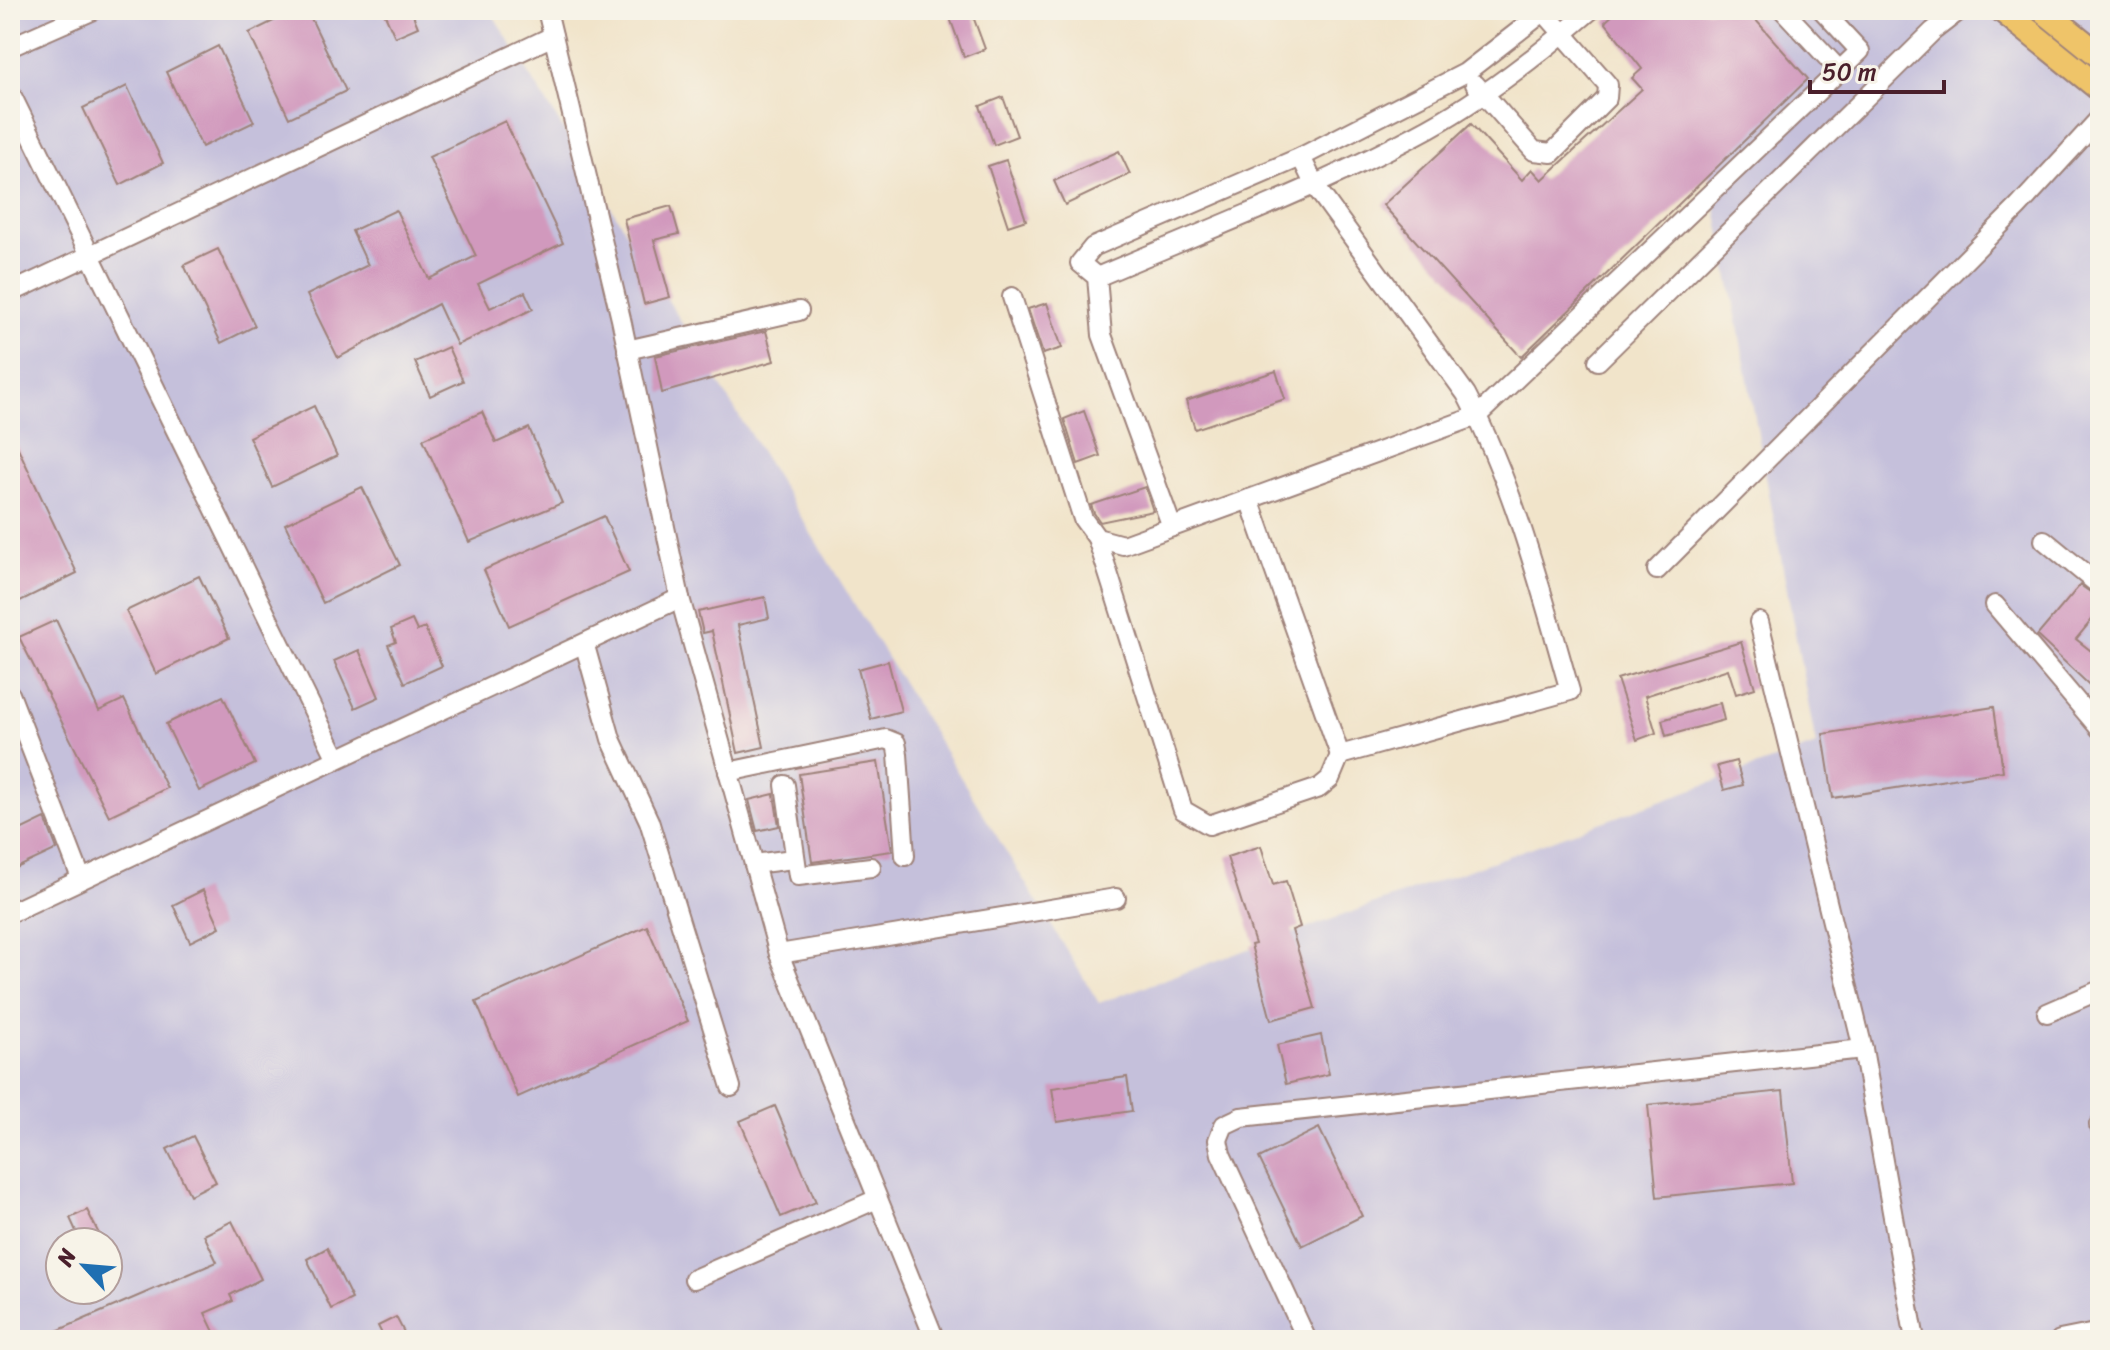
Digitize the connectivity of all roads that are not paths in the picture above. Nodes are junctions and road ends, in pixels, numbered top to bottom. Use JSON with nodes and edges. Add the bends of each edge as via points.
{"nodes":[{"id":1,"x":94,"y":10,"type":"edge"},
{"id":2,"x":547,"y":10,"type":"edge"},
{"id":3,"x":1591,"y":10,"type":"edge"},
{"id":4,"x":1783,"y":10,"type":"edge"},
{"id":5,"x":1822,"y":10,"type":"edge"},
{"id":6,"x":1960,"y":10,"type":"edge"},
{"id":7,"x":2002,"y":10,"type":"edge"},
{"id":8,"x":2043,"y":10,"type":"edge"},
{"id":9,"x":1545,"y":11,"type":"edge"},
{"id":10,"x":1564,"y":33,"type":"junction"},
{"id":11,"x":553,"y":36,"type":"junction"},
{"id":12,"x":10,"y":47,"type":"edge"},
{"id":13,"x":2100,"y":56,"type":"edge"},
{"id":14,"x":1840,"y":71,"type":"junction"},
{"id":15,"x":1465,"y":73,"type":"junction"},
{"id":16,"x":2100,"y":89,"type":"edge"},
{"id":17,"x":10,"y":92,"type":"edge"},
{"id":18,"x":1483,"y":92,"type":"junction"},
{"id":19,"x":2100,"y":118,"type":"edge"},
{"id":20,"x":1301,"y":157,"type":"junction"},
{"id":21,"x":1315,"y":186,"type":"junction"},
{"id":22,"x":88,"y":255,"type":"junction"},
{"id":23,"x":1097,"y":277,"type":"junction"},
{"id":24,"x":10,"y":293,"type":"edge"},
{"id":25,"x":1012,"y":297,"type":"dead end"},
{"id":26,"x":799,"y":311,"type":"dead end"},
{"id":27,"x":627,"y":350,"type":"junction"},
{"id":28,"x":1598,"y":361,"type":"dead end"},
{"id":29,"x":1477,"y":416,"type":"junction"},
{"id":30,"x":1249,"y":499,"type":"junction"},
{"id":31,"x":1172,"y":527,"type":"junction"},
{"id":32,"x":1097,"y":538,"type":"junction"},
{"id":33,"x":2044,"y":540,"type":"dead end"},
{"id":34,"x":1657,"y":570,"type":"dead end"},
{"id":35,"x":2100,"y":586,"type":"edge"},
{"id":36,"x":680,"y":598,"type":"junction"},
{"id":37,"x":1995,"y":605,"type":"dead end"},
{"id":38,"x":1759,"y":622,"type":"dead end"},
{"id":39,"x":585,"y":646,"type":"junction"},
{"id":40,"x":10,"y":694,"type":"edge"},
{"id":41,"x":2100,"y":729,"type":"edge"},
{"id":42,"x":1340,"y":755,"type":"junction"},
{"id":43,"x":336,"y":757,"type":"junction"},
{"id":44,"x":728,"y":772,"type":"junction"},
{"id":45,"x":785,"y":785,"type":"dead end"},
{"id":46,"x":905,"y":856,"type":"dead end"},
{"id":47,"x":793,"y":859,"type":"junction"},
{"id":48,"x":754,"y":864,"type":"junction"},
{"id":49,"x":871,"y":867,"type":"dead end"},
{"id":50,"x":81,"y":878,"type":"junction"},
{"id":51,"x":1116,"y":898,"type":"dead end"},
{"id":52,"x":10,"y":913,"type":"edge"},
{"id":53,"x":779,"y":954,"type":"junction"},
{"id":54,"x":2100,"y":990,"type":"edge"},
{"id":55,"x":2047,"y":1013,"type":"dead end"},
{"id":56,"x":1863,"y":1049,"type":"junction"},
{"id":57,"x":731,"y":1087,"type":"dead end"},
{"id":58,"x":877,"y":1199,"type":"junction"},
{"id":59,"x":694,"y":1279,"type":"dead end"},
{"id":60,"x":2100,"y":1332,"type":"edge"},
{"id":61,"x":935,"y":1340,"type":"edge"},
{"id":62,"x":1307,"y":1340,"type":"edge"},
{"id":63,"x":1915,"y":1340,"type":"edge"},
{"id":64,"x":2060,"y":1340,"type":"edge"}],
"edges":[{"from":1,"to":12,"type":"street"},
{"from":2,"to":11,"type":"street"},
{"from":3,"to":10,"type":"street"},
{"from":4,"to":14,"type":"street"},
{"from":5,"to":14,"type":"street","via":[[1860,51]]},
{"from":6,"to":28,"type":"street"},
{"from":7,"to":16,"type":"main road"},
{"from":8,"to":13,"type":"main road"},
{"from":9,"to":10,"type":"street"},
{"from":9,"to":15,"type":"street"},
{"from":10,"to":18,"type":"street"},
{"from":10,"to":18,"type":"street","via":[[1608,85],[1607,98],[1552,153],[1534,151]]},
{"from":11,"to":22,"type":"street"},
{"from":11,"to":27,"type":"street"},
{"from":14,"to":29,"type":"street"},
{"from":15,"to":18,"type":"street"},
{"from":15,"to":20,"type":"street"},
{"from":17,"to":22,"type":"street"},
{"from":18,"to":21,"type":"street","via":[[1432,126]]},
{"from":19,"to":34,"type":"street"},
{"from":20,"to":21,"type":"street"},
{"from":20,"to":23,"type":"street","via":[[1093,247],[1080,263]]},
{"from":21,"to":23,"type":"street"},
{"from":21,"to":29,"type":"street"},
{"from":22,"to":24,"type":"street"},
{"from":22,"to":43,"type":"street"},
{"from":23,"to":31,"type":"street","via":[[1102,335]]},
{"from":25,"to":32,"type":"street","via":[[1083,519]]},
{"from":26,"to":27,"type":"street"},
{"from":27,"to":36,"type":"street"},
{"from":29,"to":30,"type":"street"},
{"from":29,"to":42,"type":"street","via":[[1522,527],[1570,691]]},
{"from":30,"to":31,"type":"street"},
{"from":30,"to":42,"type":"street"},
{"from":31,"to":32,"type":"street","via":[[1123,545]]},
{"from":32,"to":42,"type":"street","via":[[1183,810],[1209,825],[1319,788],[1330,779]]},
{"from":33,"to":35,"type":"street"},
{"from":36,"to":39,"type":"street"},
{"from":36,"to":44,"type":"street"},
{"from":37,"to":41,"type":"street"},
{"from":38,"to":56,"type":"street"},
{"from":39,"to":43,"type":"street"},
{"from":39,"to":57,"type":"street","via":[[611,739],[649,821]]},
{"from":40,"to":50,"type":"street"},
{"from":43,"to":50,"type":"street"},
{"from":44,"to":46,"type":"street","via":[[886,739],[896,743]]},
{"from":44,"to":48,"type":"street"},
{"from":45,"to":47,"type":"street"},
{"from":47,"to":48,"type":"street"},
{"from":47,"to":49,"type":"street","via":[[795,872],[802,876]]},
{"from":48,"to":53,"type":"street"},
{"from":50,"to":52,"type":"street"},
{"from":51,"to":53,"type":"street"},
{"from":53,"to":58,"type":"street"},
{"from":54,"to":55,"type":"street"},
{"from":56,"to":62,"type":"street","via":[[1241,1117],[1224,1125],[1218,1140],[1221,1154]]},
{"from":56,"to":63,"type":"street"},
{"from":58,"to":59,"type":"street"},
{"from":58,"to":61,"type":"street"},
{"from":60,"to":64,"type":"street"}]}
